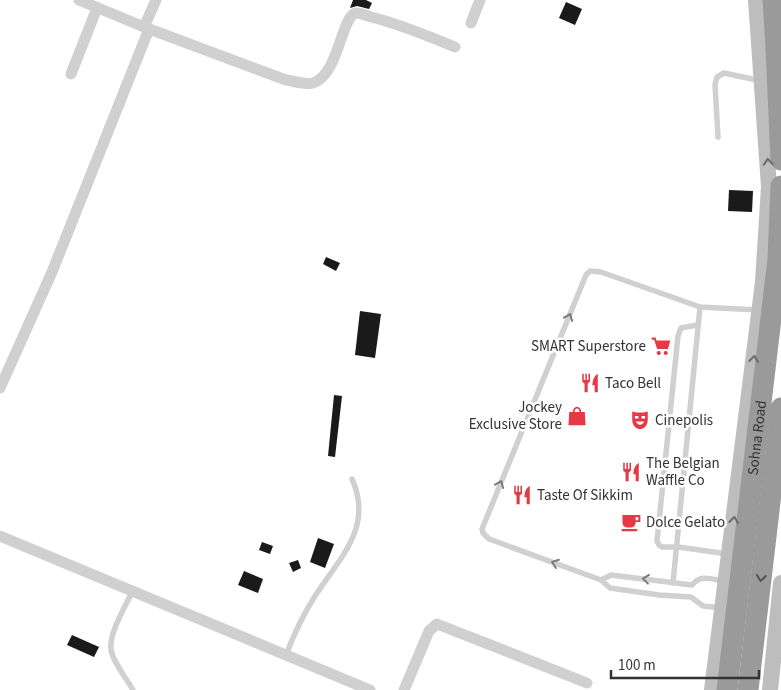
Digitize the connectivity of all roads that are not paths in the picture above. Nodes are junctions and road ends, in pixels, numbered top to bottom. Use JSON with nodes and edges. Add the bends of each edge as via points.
{"nodes":[{"id":1,"x":79,"y":0,"type":"edge"},
{"id":2,"x":156,"y":0,"type":"edge"},
{"id":3,"x":480,"y":0,"type":"edge"},
{"id":4,"x":756,"y":0,"type":"edge"},
{"id":5,"x":772,"y":0,"type":"edge"},
{"id":6,"x":97,"y":8,"type":"junction"},
{"id":7,"x":471,"y":23,"type":"dead end"},
{"id":8,"x":147,"y":28,"type":"junction"},
{"id":9,"x":455,"y":47,"type":"dead end"},
{"id":10,"x":772,"y":70,"type":"edge"},
{"id":11,"x":71,"y":74,"type":"dead end"},
{"id":12,"x":718,"y":137,"type":"dead end"},
{"id":13,"x":781,"y":160,"type":"edge"},
{"id":14,"x":781,"y":186,"type":"edge"},
{"id":15,"x":700,"y":307,"type":"junction"},
{"id":16,"x":760,"y":310,"type":"junction"},
{"id":17,"x":697,"y":325,"type":"junction"},
{"id":18,"x":0,"y":388,"type":"edge"},
{"id":19,"x":781,"y":408,"type":"edge"},
{"id":20,"x":352,"y":479,"type":"dead end"},
{"id":21,"x":0,"y":536,"type":"edge"},
{"id":22,"x":678,"y":547,"type":"junction"},
{"id":23,"x":730,"y":554,"type":"junction"},
{"id":24,"x":601,"y":580,"type":"junction"},
{"id":25,"x":726,"y":581,"type":"junction"},
{"id":26,"x":673,"y":583,"type":"junction"},
{"id":27,"x":781,"y":583,"type":"edge"},
{"id":28,"x":692,"y":585,"type":"junction"},
{"id":29,"x":133,"y":590,"type":"junction"},
{"id":30,"x":691,"y":597,"type":"junction"},
{"id":31,"x":722,"y":608,"type":"junction"},
{"id":32,"x":286,"y":655,"type":"junction"},
{"id":33,"x":587,"y":683,"type":"dead end"},
{"id":34,"x":772,"y":686,"type":"edge"},
{"id":35,"x":133,"y":690,"type":"edge"},
{"id":36,"x":370,"y":690,"type":"edge"},
{"id":37,"x":404,"y":690,"type":"edge"},
{"id":38,"x":712,"y":690,"type":"edge"},
{"id":39,"x":727,"y":690,"type":"edge"},
{"id":40,"x":748,"y":690,"type":"edge"}],
"edges":[{"from":1,"to":6,"type":"street"},
{"from":2,"to":8,"type":"street"},
{"from":3,"to":7,"type":"street"},
{"from":4,"to":10,"type":"main road"},
{"from":5,"to":10,"type":"highway"},
{"from":6,"to":8,"type":"street"},
{"from":6,"to":11,"type":"street"},
{"from":8,"to":9,"type":"street","via":[[286,80],[311,84],[326,73],[346,25],[356,13]]},
{"from":8,"to":18,"type":"street","via":[[52,272]]},
{"from":10,"to":12,"type":"lane","via":[[724,73],[717,77]]},
{"from":10,"to":13,"type":"highway"},
{"from":16,"to":10,"type":"main road","one_way":true,"via":[[769,187]]},
{"from":14,"to":39,"type":"highway","name":"Sohna Road","via":[[778,259]]},
{"from":15,"to":16,"type":"lane"},
{"from":15,"to":17,"type":"lane"},
{"from":24,"to":15,"type":"lane","one_way":true,"via":[[489,539],[482,529],[586,275],[590,271],[601,272]]},
{"from":23,"to":16,"type":"main road","one_way":true},
{"from":17,"to":22,"type":"lane"},
{"from":17,"to":22,"type":"lane","via":[[681,328],[678,336],[657,532],[659,545]]},
{"from":19,"to":40,"type":"highway","name":"Sohna Road","one_way":true},
{"from":20,"to":32,"type":"lane","via":[[358,492],[359,507],[351,544],[298,625]]},
{"from":21,"to":29,"type":"street"},
{"from":22,"to":23,"type":"lane"},
{"from":22,"to":26,"type":"lane"},
{"from":23,"to":25,"type":"main road"},
{"from":26,"to":24,"type":"lane","one_way":true,"via":[[610,575]]},
{"from":24,"to":30,"type":"lane","via":[[610,588]]},
{"from":25,"to":28,"type":"lane","via":[[699,578]]},
{"from":25,"to":31,"type":"main road"},
{"from":26,"to":28,"type":"lane"},
{"from":27,"to":34,"type":"main road"},
{"from":28,"to":30,"type":"lane"},
{"from":29,"to":32,"type":"street"},
{"from":29,"to":35,"type":"lane","via":[[116,627],[111,649]]},
{"from":30,"to":31,"type":"lane","via":[[703,606]]},
{"from":31,"to":38,"type":"main road"},
{"from":32,"to":36,"type":"street"},
{"from":33,"to":37,"type":"street","via":[[437,624],[429,631]]}]}
